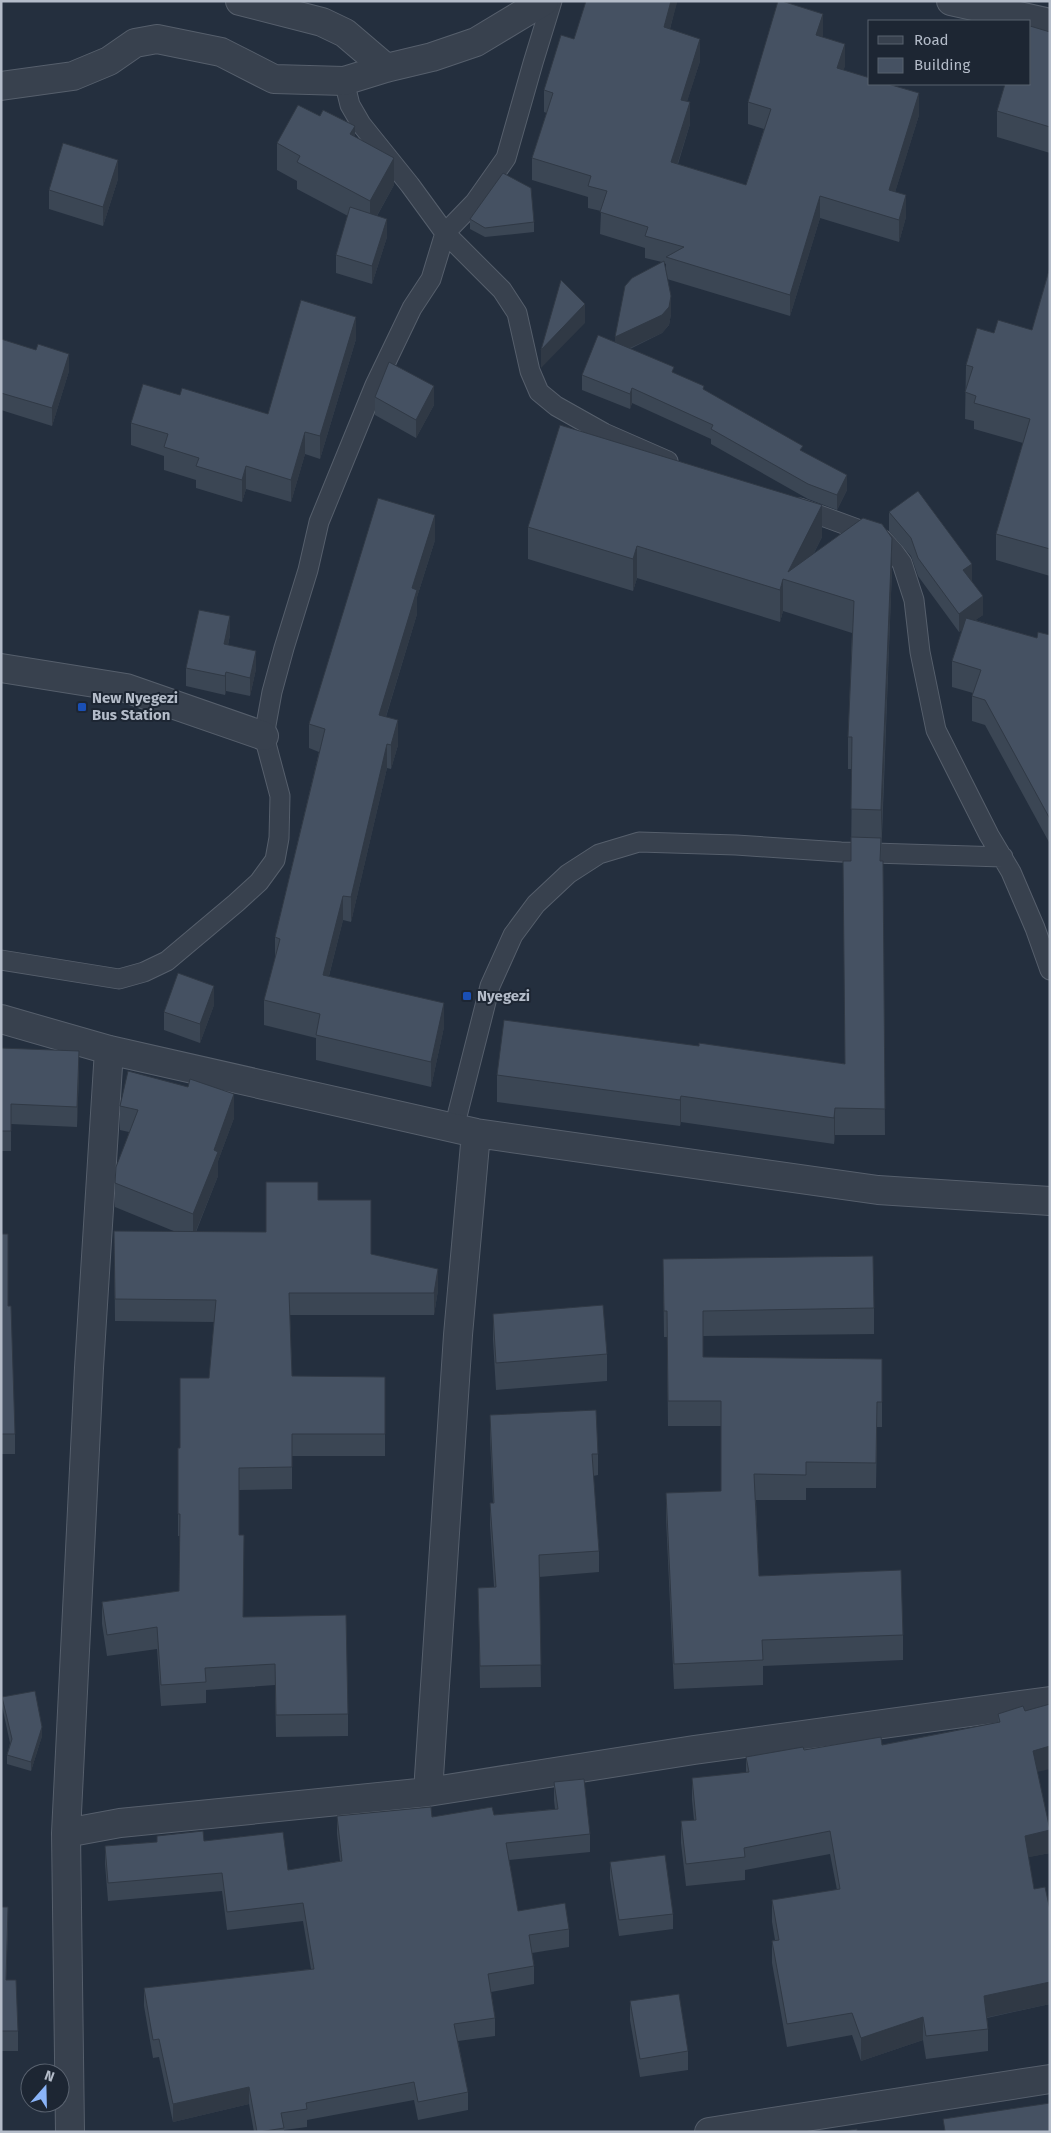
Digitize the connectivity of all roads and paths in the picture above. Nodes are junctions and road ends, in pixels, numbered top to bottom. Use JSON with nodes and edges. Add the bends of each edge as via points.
{"nodes":[{"id":1,"x":240,"y":1,"type":"edge"},
{"id":2,"x":544,"y":1,"type":"edge"},
{"id":3,"x":552,"y":1,"type":"edge"},
{"id":4,"x":951,"y":1,"type":"edge"},
{"id":5,"x":984,"y":5,"type":"edge"},
{"id":6,"x":1050,"y":23,"type":"edge"},
{"id":7,"x":386,"y":68,"type":"junction"},
{"id":8,"x":344,"y":81,"type":"junction"},
{"id":9,"x":1,"y":86,"type":"edge"},
{"id":10,"x":445,"y":233,"type":"junction"},
{"id":11,"x":687,"y":467,"type":"edge"},
{"id":12,"x":782,"y":502,"type":"edge"},
{"id":13,"x":1,"y":668,"type":"edge"},
{"id":14,"x":264,"y":736,"type":"junction"},
{"id":15,"x":1002,"y":857,"type":"junction"},
{"id":16,"x":1,"y":960,"type":"edge"},
{"id":17,"x":1050,"y":970,"type":"edge"},
{"id":18,"x":1,"y":1019,"type":"edge"},
{"id":19,"x":109,"y":1050,"type":"junction"},
{"id":20,"x":465,"y":1130,"type":"junction"},
{"id":21,"x":1050,"y":1200,"type":"edge"},
{"id":22,"x":1050,"y":1701,"type":"edge"},
{"id":23,"x":428,"y":1792,"type":"junction"},
{"id":24,"x":66,"y":1833,"type":"junction"},
{"id":25,"x":1050,"y":2079,"type":"edge"},
{"id":26,"x":70,"y":2132,"type":"edge"},
{"id":27,"x":709,"y":2132,"type":"edge"}],
"edges":[{"from":1,"to":7,"type":"street","via":[[322,22],[345,34]]},
{"from":2,"to":7,"type":"street","via":[[476,42]]},
{"from":3,"to":10,"type":"lane","via":[[506,158],[475,202]]},
{"from":4,"to":5,"type":"street"},
{"from":5,"to":6,"type":"street"},
{"from":7,"to":8,"type":"street"},
{"from":8,"to":9,"type":"street","via":[[274,79],[221,52],[157,39],[135,43],[109,61],[73,76]]},
{"from":8,"to":10,"type":"lane","via":[[350,105],[361,124]]},
{"from":10,"to":11,"type":"lane","via":[[502,290],[517,313],[530,371],[539,392],[556,406],[604,433]]},
{"from":10,"to":14,"type":"lane","via":[[431,279],[412,308],[375,385],[319,522],[284,648]]},
{"from":12,"to":15,"type":"lane","via":[[883,540],[902,563],[914,600],[920,652],[936,730]]},
{"from":13,"to":14,"type":"street","via":[[126,688]]},
{"from":14,"to":16,"type":"lane","via":[[280,796],[280,838],[275,860],[259,882],[167,961],[144,972],[119,978]]},
{"from":15,"to":17,"type":"lane","via":[[1035,928]]},
{"from":15,"to":20,"type":"lane","via":[[639,842],[599,854],[568,874],[536,904],[513,935],[490,986]]},
{"from":18,"to":19,"type":"street"},
{"from":19,"to":20,"type":"street"},
{"from":19,"to":24,"type":"street","via":[[89,1368]]},
{"from":20,"to":21,"type":"street","via":[[878,1190]]},
{"from":20,"to":23,"type":"street","via":[[458,1335]]},
{"from":22,"to":23,"type":"street","via":[[694,1750]]},
{"from":23,"to":24,"type":"street","via":[[120,1823]]},
{"from":24,"to":26,"type":"street"},
{"from":25,"to":27,"type":"street"}]}
